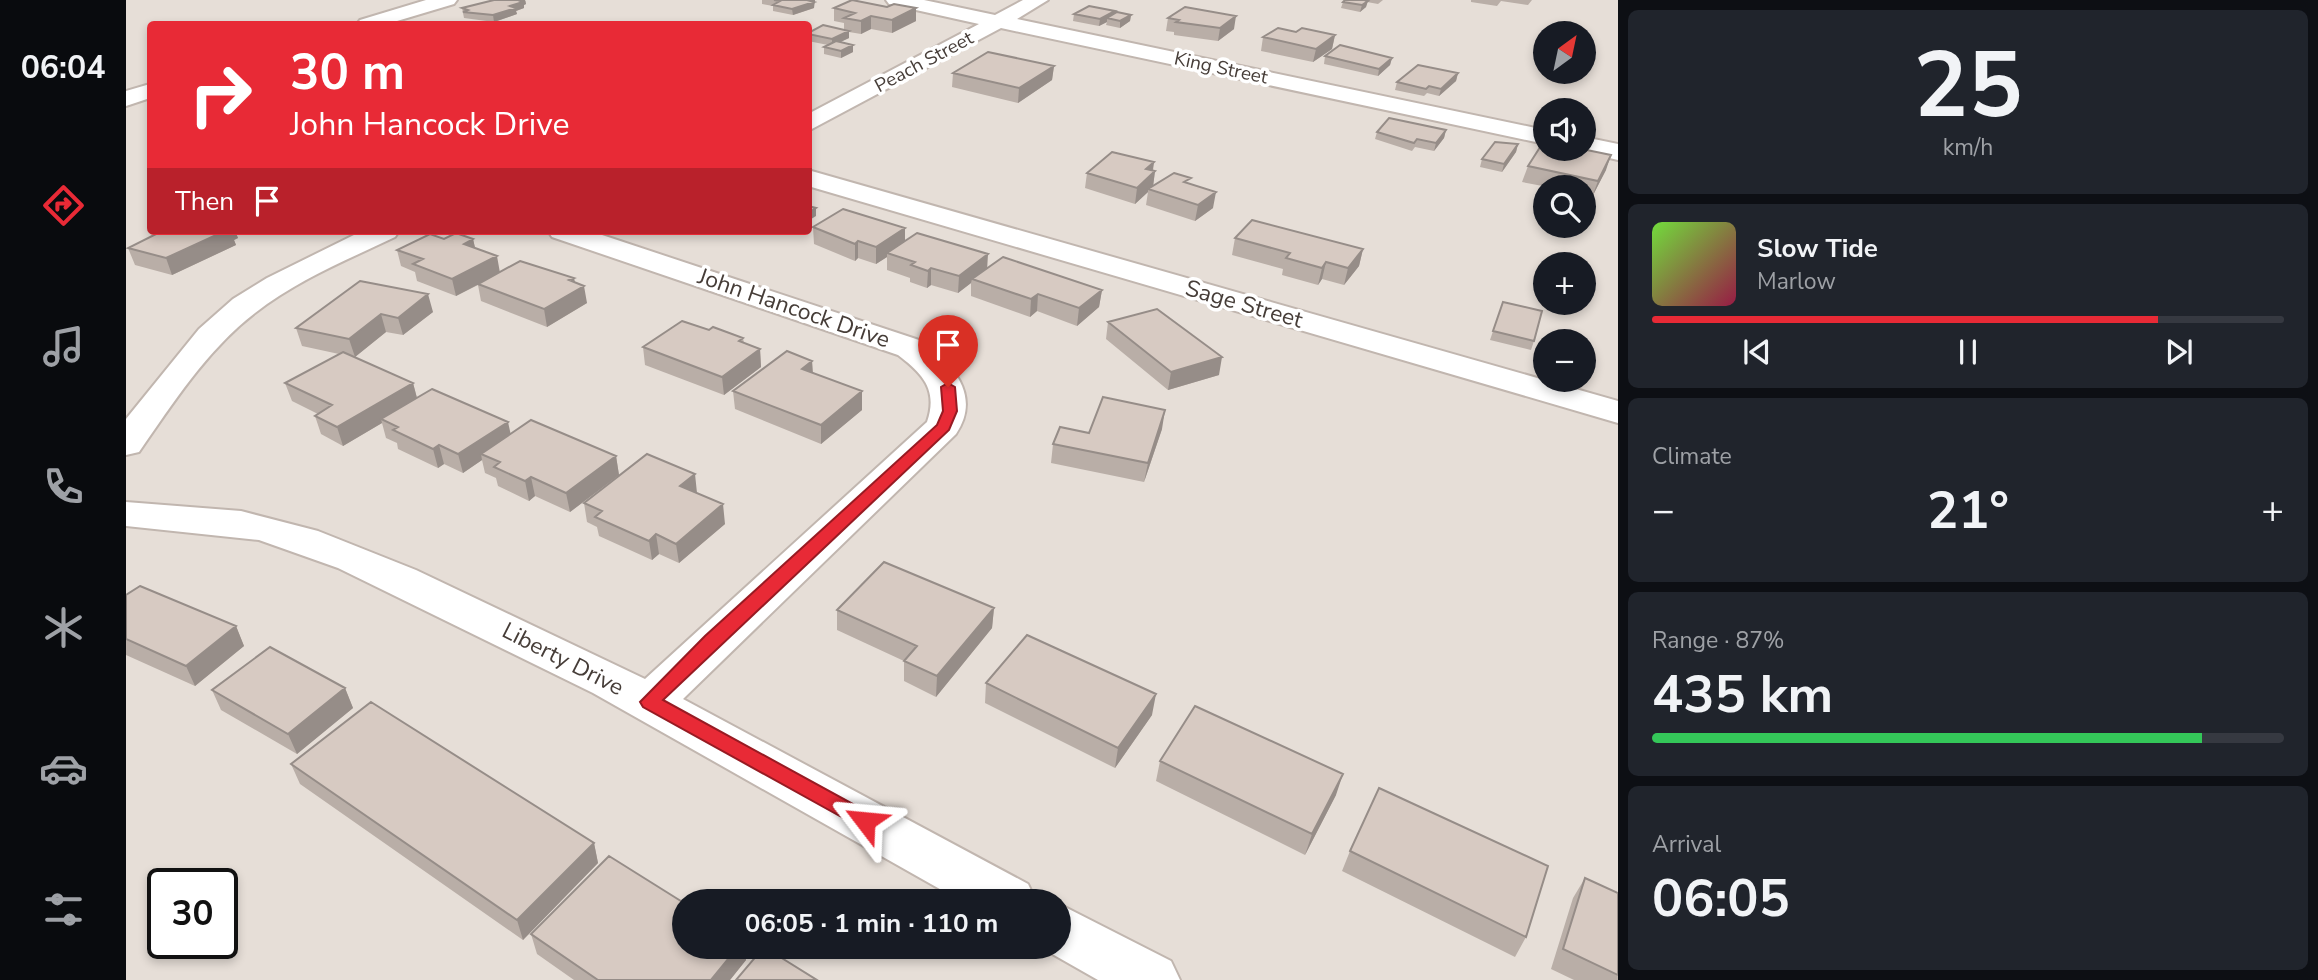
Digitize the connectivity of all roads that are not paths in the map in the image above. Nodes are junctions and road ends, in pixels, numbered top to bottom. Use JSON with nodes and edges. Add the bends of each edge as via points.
{"nodes":[{"id":1,"x":447,"y":0,"type":"edge"},
{"id":2,"x":896,"y":0,"type":"edge"},
{"id":3,"x":1038,"y":0,"type":"edge"},
{"id":4,"x":377,"y":21,"type":"edge"},
{"id":5,"x":999,"y":22,"type":"junction"},
{"id":6,"x":147,"y":92,"type":"edge"},
{"id":7,"x":126,"y":99,"type":"edge"},
{"id":8,"x":812,"y":122,"type":"edge"},
{"id":9,"x":1533,"y":134,"type":"edge"},
{"id":10,"x":1596,"y":147,"type":"edge"},
{"id":11,"x":1618,"y":152,"type":"edge"},
{"id":12,"x":812,"y":179,"type":"edge"},
{"id":13,"x":378,"y":235,"type":"edge"},
{"id":14,"x":574,"y":235,"type":"edge"},
{"id":15,"x":1618,"y":412,"type":"edge"},
{"id":16,"x":126,"y":444,"type":"edge"},
{"id":17,"x":126,"y":514,"type":"edge"},
{"id":18,"x":650,"y":702,"type":"junction"},
{"id":19,"x":987,"y":889,"type":"edge"},
{"id":20,"x":1071,"y":936,"type":"edge"},
{"id":21,"x":1151,"y":980,"type":"edge"}],
"edges":[{"from":1,"to":4,"type":"street"},
{"from":2,"to":5,"type":"street","name":"King Street"},
{"from":3,"to":5,"type":"street","name":"Peach Street"},
{"from":5,"to":8,"type":"street","name":"Peach Street"},
{"from":5,"to":9,"type":"street","name":"King Street"},
{"from":6,"to":7,"type":"street"},
{"from":10,"to":11,"type":"street"},
{"from":12,"to":15,"type":"street","name":"Sage Street"},
{"from":13,"to":16,"type":"street","via":[[281,281],[243,307],[211,335]]},
{"from":14,"to":18,"type":"street","name":"John Hancock Drive","via":[[909,348],[934,365],[948,387],[950,411],[943,426]]},
{"from":17,"to":18,"type":"street","name":"Liberty Drive","via":[[276,531],[337,551]]},
{"from":18,"to":19,"type":"street","name":"Liberty Drive"},
{"from":20,"to":21,"type":"street"}]}
